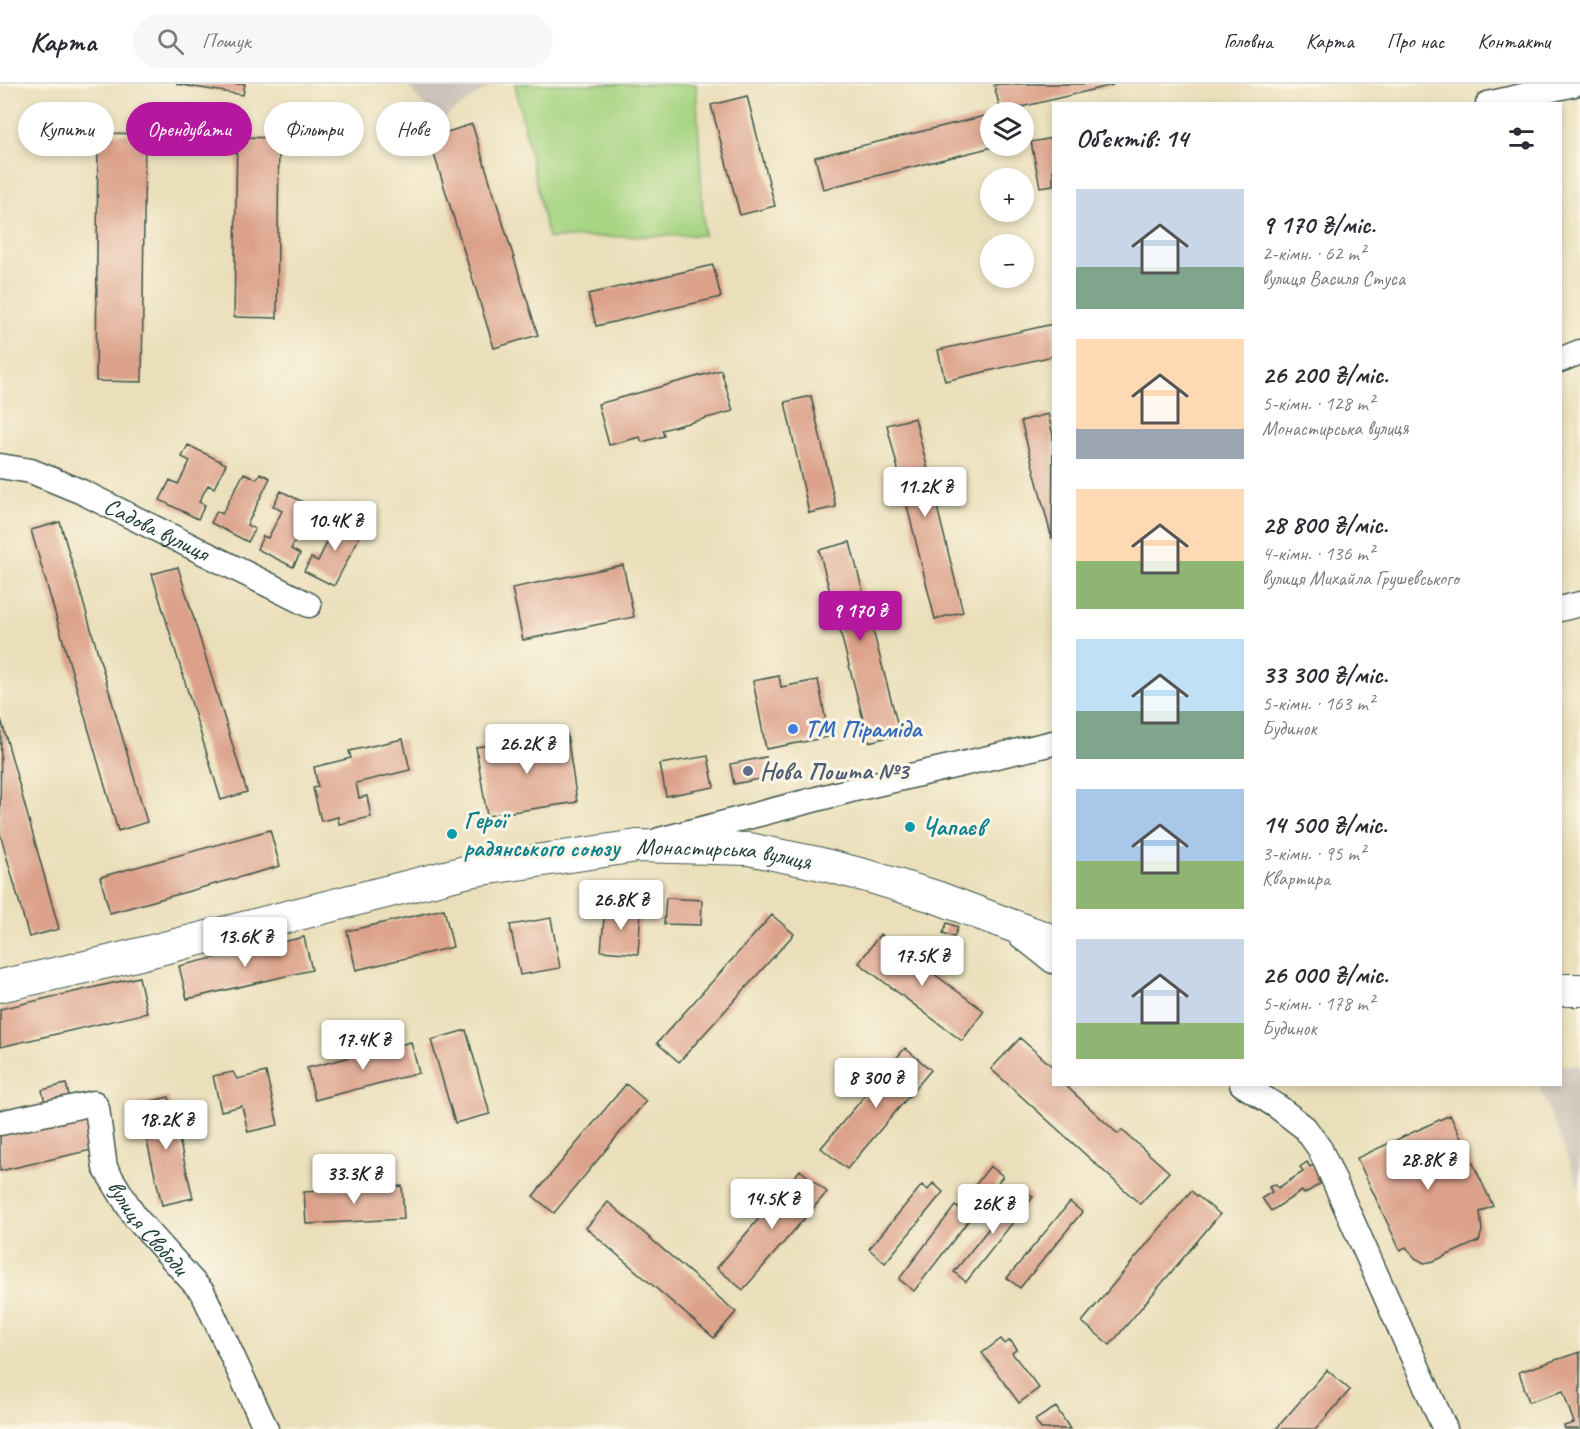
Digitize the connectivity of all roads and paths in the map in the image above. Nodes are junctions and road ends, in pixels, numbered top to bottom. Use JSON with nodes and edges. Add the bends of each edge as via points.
{"nodes":[{"id":1,"x":1574,"y":84,"type":"edge"},
{"id":2,"x":1497,"y":102,"type":"edge"},
{"id":3,"x":1580,"y":352,"type":"edge"},
{"id":4,"x":1562,"y":359,"type":"edge"},
{"id":5,"x":0,"y":466,"type":"edge"},
{"id":6,"x":1580,"y":604,"type":"edge"},
{"id":7,"x":309,"y":605,"type":"dead end"},
{"id":8,"x":1562,"y":608,"type":"edge"},
{"id":9,"x":1052,"y":743,"type":"edge"},
{"id":10,"x":637,"y":846,"type":"junction"},
{"id":11,"x":1002,"y":921,"type":"junction"},
{"id":12,"x":1052,"y":941,"type":"edge"},
{"id":13,"x":1052,"y":960,"type":"edge"},
{"id":14,"x":0,"y":986,"type":"edge"},
{"id":15,"x":1562,"y":990,"type":"edge"},
{"id":16,"x":1580,"y":990,"type":"edge"},
{"id":17,"x":1245,"y":1086,"type":"edge"},
{"id":18,"x":0,"y":1123,"type":"edge"},
{"id":19,"x":266,"y":1429,"type":"edge"},
{"id":20,"x":1445,"y":1429,"type":"edge"}],
"edges":[{"from":1,"to":2,"type":"street"},
{"from":3,"to":4,"type":"street"},
{"from":5,"to":7,"type":"street","name":"Садова вулиця","via":[[32,471],[82,492]]},
{"from":6,"to":8,"type":"street"},
{"from":9,"to":10,"type":"street"},
{"from":10,"to":11,"type":"main road","name":"Монастирська вулиця","via":[[748,849],[882,880]]},
{"from":10,"to":14,"type":"main road","name":"Монастирська вулиця","via":[[469,871]]},
{"from":11,"to":12,"type":"main road","name":"Монастирська вулиця"},
{"from":11,"to":13,"type":"street"},
{"from":15,"to":16,"type":"main road"},
{"from":17,"to":20,"type":"street","via":[[1305,1128],[1320,1149]]},
{"from":18,"to":19,"type":"street","name":"вулиця Свободи","via":[[94,1103],[105,1168],[135,1217],[202,1293]]}]}
